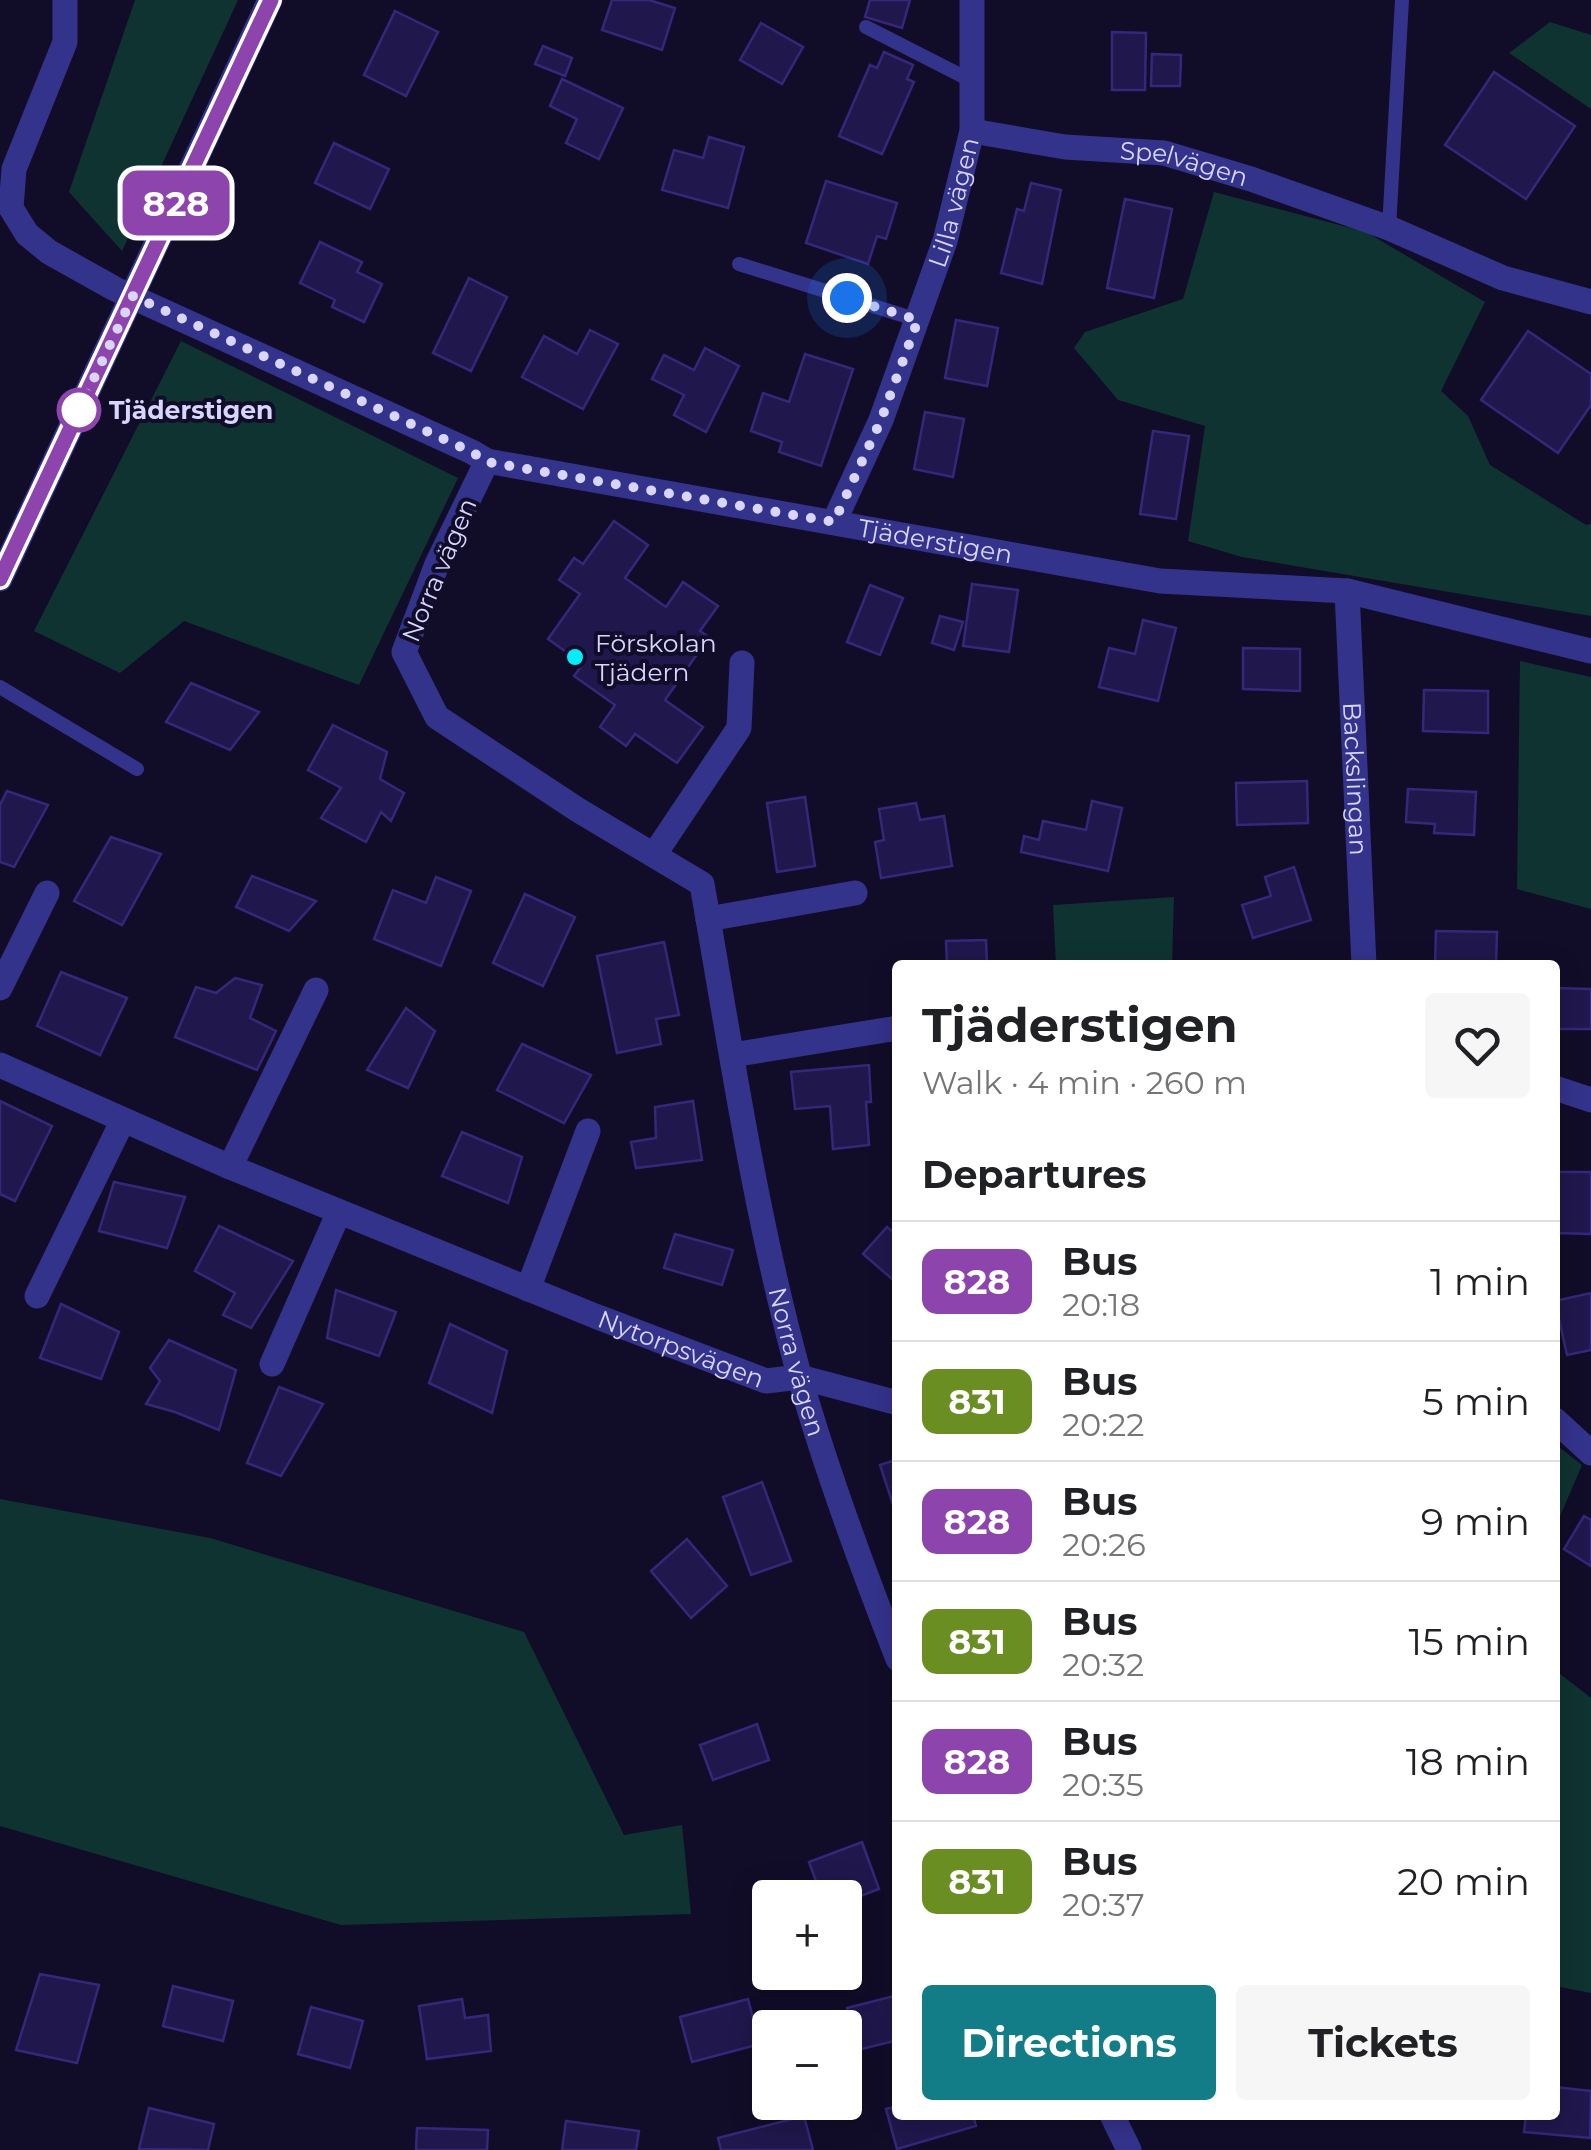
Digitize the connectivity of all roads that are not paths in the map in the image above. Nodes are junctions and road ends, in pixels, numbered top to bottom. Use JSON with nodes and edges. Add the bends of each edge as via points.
{"nodes":[{"id":1,"x":65,"y":0,"type":"edge"},
{"id":2,"x":270,"y":0,"type":"edge"},
{"id":3,"x":972,"y":0,"type":"edge"},
{"id":4,"x":1402,"y":0,"type":"edge"},
{"id":5,"x":866,"y":27,"type":"dead end"},
{"id":6,"x":972,"y":81,"type":"junction"},
{"id":7,"x":972,"y":131,"type":"junction"},
{"id":8,"x":1389,"y":228,"type":"junction"},
{"id":9,"x":740,"y":264,"type":"dead end"},
{"id":10,"x":133,"y":296,"type":"junction"},
{"id":11,"x":1591,"y":302,"type":"edge"},
{"id":12,"x":918,"y":320,"type":"junction"},
{"id":13,"x":487,"y":462,"type":"junction"},
{"id":14,"x":834,"y":522,"type":"junction"},
{"id":15,"x":0,"y":579,"type":"edge"},
{"id":16,"x":1347,"y":591,"type":"junction"},
{"id":17,"x":1591,"y":651,"type":"edge"},
{"id":18,"x":742,"y":663,"type":"dead end"},
{"id":19,"x":0,"y":687,"type":"edge"},
{"id":20,"x":137,"y":769,"type":"dead end"},
{"id":21,"x":654,"y":855,"type":"junction"},
{"id":22,"x":47,"y":893,"type":"dead end"},
{"id":23,"x":855,"y":894,"type":"dead end"},
{"id":24,"x":708,"y":919,"type":"junction"},
{"id":25,"x":1364,"y":960,"type":"edge"},
{"id":26,"x":0,"y":988,"type":"edge"},
{"id":27,"x":316,"y":990,"type":"dead end"},
{"id":28,"x":892,"y":1029,"type":"edge"},
{"id":29,"x":732,"y":1055,"type":"junction"},
{"id":30,"x":0,"y":1065,"type":"edge"},
{"id":31,"x":1560,"y":1090,"type":"edge"},
{"id":32,"x":1591,"y":1100,"type":"edge"},
{"id":33,"x":123,"y":1120,"type":"junction"},
{"id":34,"x":588,"y":1131,"type":"dead end"},
{"id":35,"x":230,"y":1167,"type":"junction"},
{"id":36,"x":340,"y":1212,"type":"junction"},
{"id":37,"x":528,"y":1288,"type":"junction"},
{"id":38,"x":37,"y":1296,"type":"dead end"},
{"id":39,"x":272,"y":1364,"type":"dead end"},
{"id":40,"x":800,"y":1378,"type":"junction"},
{"id":41,"x":892,"y":1401,"type":"edge"},
{"id":42,"x":1560,"y":1425,"type":"edge"},
{"id":43,"x":1591,"y":1453,"type":"edge"},
{"id":44,"x":892,"y":1644,"type":"edge"},
{"id":45,"x":1114,"y":2120,"type":"edge"},
{"id":46,"x":1129,"y":2150,"type":"edge"}],
"edges":[{"from":1,"to":10,"type":"street","name":"Tjäderstigen","via":[[66,42],[14,169],[12,208],[27,234],[49,252]]},
{"from":2,"to":10,"type":"street"},
{"from":3,"to":6,"type":"street","name":"Lilla vägen"},
{"from":4,"to":8,"type":"lane"},
{"from":5,"to":6,"type":"lane"},
{"from":6,"to":7,"type":"street","name":"Lilla vägen"},
{"from":7,"to":8,"type":"street","name":"Spelvägen","via":[[1164,154]]},
{"from":7,"to":12,"type":"street","name":"Lilla vägen"},
{"from":8,"to":11,"type":"street","name":"Spelvägen","via":[[1503,278]]},
{"from":9,"to":12,"type":"lane"},
{"from":10,"to":13,"type":"street","name":"Tjäderstigen"},
{"from":10,"to":15,"type":"street"},
{"from":12,"to":14,"type":"street","name":"Lilla vägen"},
{"from":13,"to":14,"type":"street","name":"Tjäderstigen"},
{"from":13,"to":21,"type":"street","name":"Norra vägen","via":[[404,652],[437,717]]},
{"from":14,"to":16,"type":"street","name":"Tjäderstigen","via":[[1160,581]]},
{"from":16,"to":17,"type":"street","name":"Tjäderstigen"},
{"from":16,"to":25,"type":"street","name":"Backslingan"},
{"from":18,"to":21,"type":"street","via":[[738,728]]},
{"from":19,"to":20,"type":"lane"},
{"from":21,"to":24,"type":"street","name":"Norra vägen","via":[[702,884]]},
{"from":22,"to":26,"type":"street"},
{"from":23,"to":24,"type":"street"},
{"from":24,"to":29,"type":"street","name":"Norra vägen"},
{"from":27,"to":35,"type":"street"},
{"from":28,"to":29,"type":"street"},
{"from":29,"to":40,"type":"street","name":"Norra vägen"},
{"from":30,"to":33,"type":"street","name":"Nytorpsvägen"},
{"from":31,"to":32,"type":"street"},
{"from":33,"to":35,"type":"street","name":"Nytorpsvägen"},
{"from":33,"to":38,"type":"street"},
{"from":34,"to":37,"type":"street"},
{"from":35,"to":36,"type":"street","name":"Nytorpsvägen"},
{"from":36,"to":37,"type":"street","name":"Nytorpsvägen"},
{"from":36,"to":39,"type":"street"},
{"from":37,"to":40,"type":"street","name":"Nytorpsvägen","via":[[766,1381]]},
{"from":40,"to":41,"type":"street","name":"Nytorpsvägen"},
{"from":40,"to":44,"type":"street","name":"Norra vägen"},
{"from":42,"to":43,"type":"street"},
{"from":45,"to":46,"type":"street"}]}
